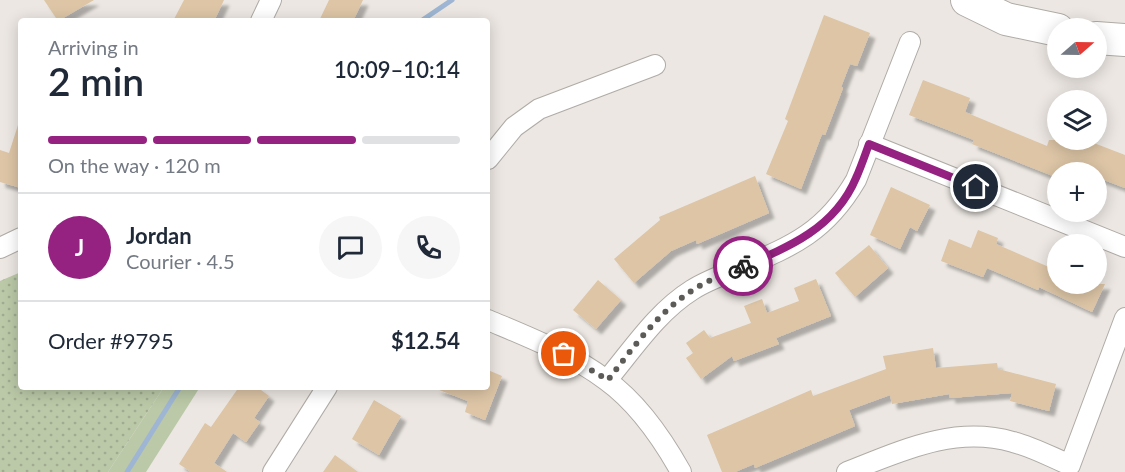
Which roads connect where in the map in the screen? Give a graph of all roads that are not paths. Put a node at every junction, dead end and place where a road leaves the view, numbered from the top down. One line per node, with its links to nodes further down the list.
1 (271, 0): 3 (street)
2 (967, 0): 4 (main road)
3 (262, 18)
4 (1047, 28)
5 (1107, 39): 6 (main road)
6 (1125, 40)
7 (910, 42): 9 (street)
8 (655, 65): 10 (street)
9 (869, 144): 12 (street); 16 (street)
10 (490, 157)
11 (18, 239): 13 (street)
12 (1125, 247)
13 (0, 248)
14 (1125, 318): 20 (street)
15 (490, 321): 16 (street)
16 (608, 380): 19 (street)
17 (325, 390): 18 (street)
18 (273, 472)
19 (681, 472)
20 (847, 472)

